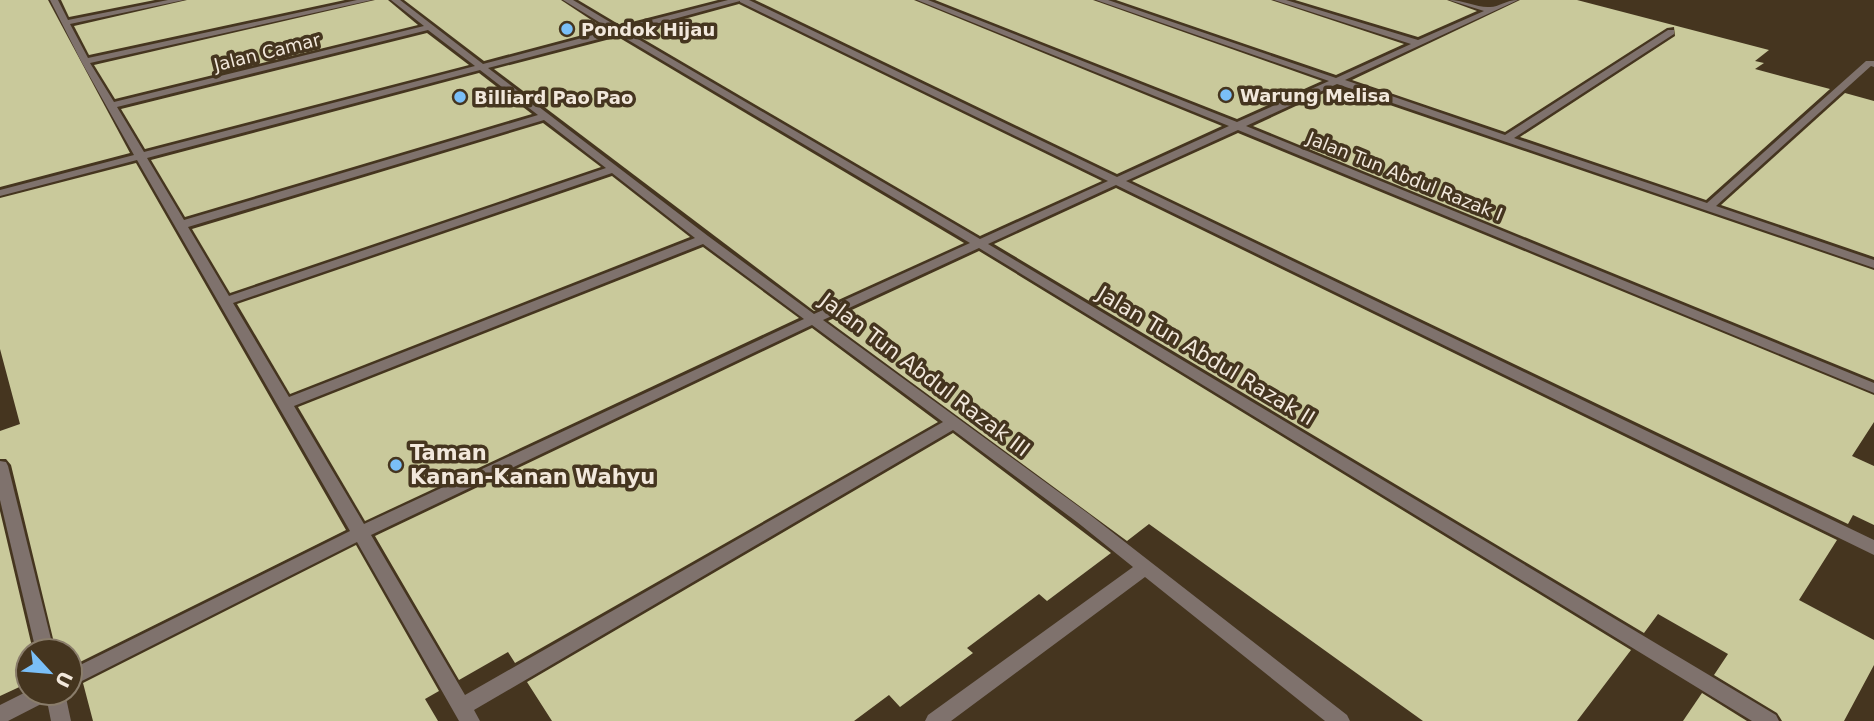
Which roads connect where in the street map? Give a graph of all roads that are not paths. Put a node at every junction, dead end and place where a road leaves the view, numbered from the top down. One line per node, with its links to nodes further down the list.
1 (54, 0): 14 (street)
2 (180, 0): 14 (street)
3 (368, 0): 19 (street)
4 (395, 0): 15 (street, Jalan Tun Abdul Razak III)
5 (566, 0): 16 (street, Jalan Tun Abdul Razak II)
6 (737, 0): 16 (street)
7 (743, 0): 29 (street)
8 (920, 0): 25 (street, Jalan Tun Abdul Razak I)
9 (1100, 0): 22 (street)
10 (1278, 0): 18 (street)
11 (1453, 0): 13 (street)
12 (1514, 0): 13 (street)
13 (1490, 10): 18 (street)
14 (64, 23): 19 (street)
15 (430, 27): 21 (street, Jalan Tun Abdul Razak III); 23 (street, Jalan Camar)
16 (619, 31): 21 (street); 34 (street, Jalan Tun Abdul Razak II)
17 (1671, 32): 26 (street)
18 (1418, 43): 22 (street)
19 (85, 61): 23 (street)
20 (1872, 61): 31 (street)
21 (483, 67): 24 (street, Jalan Tun Abdul Razak III); 27 (street)
22 (1336, 82): 25 (street); 26 (street)
23 (111, 106): 27 (street)
24 (547, 116): 28 (street, Jalan Tun Abdul Razak III); 32 (street)
25 (1238, 126): 29 (street); 38 (street, Jalan Tun Abdul Razak I)
26 (1507, 138): 31 (street)
27 (141, 156): 30 (street); 32 (street)
28 (615, 169): 33 (street, Jalan Tun Abdul Razak III); 36 (street)
29 (1115, 182): 34 (street); 43 (street)
30 (0, 193)
31 (1709, 207): 35 (street)
32 (181, 225): 36 (street)
33 (704, 239): 37 (street, Jalan Tun Abdul Razak III); 39 (street)
34 (980, 244): 37 (street); 52 (street, Jalan Tun Abdul Razak II)
35 (1874, 264)
36 (225, 302): 39 (street)
37 (814, 318): 40 (street, Jalan Tun Abdul Razak III); 42 (street)
38 (1874, 388)
39 (284, 404): 42 (street)
40 (953, 423): 44 (street, Jalan Tun Abdul Razak III); 48 (street)
41 (0, 466): 45 (street)
42 (362, 532): 46 (street); 48 (street)
43 (1874, 548)
44 (1146, 568): 50 (street); 51 (street, Jalan Tun Abdul Razak III)
45 (42, 637)
46 (84, 672)
47 (16, 707): 49 (street)
48 (466, 714)
49 (0, 715)
50 (934, 721)
51 (1340, 721)
52 (1769, 721)

